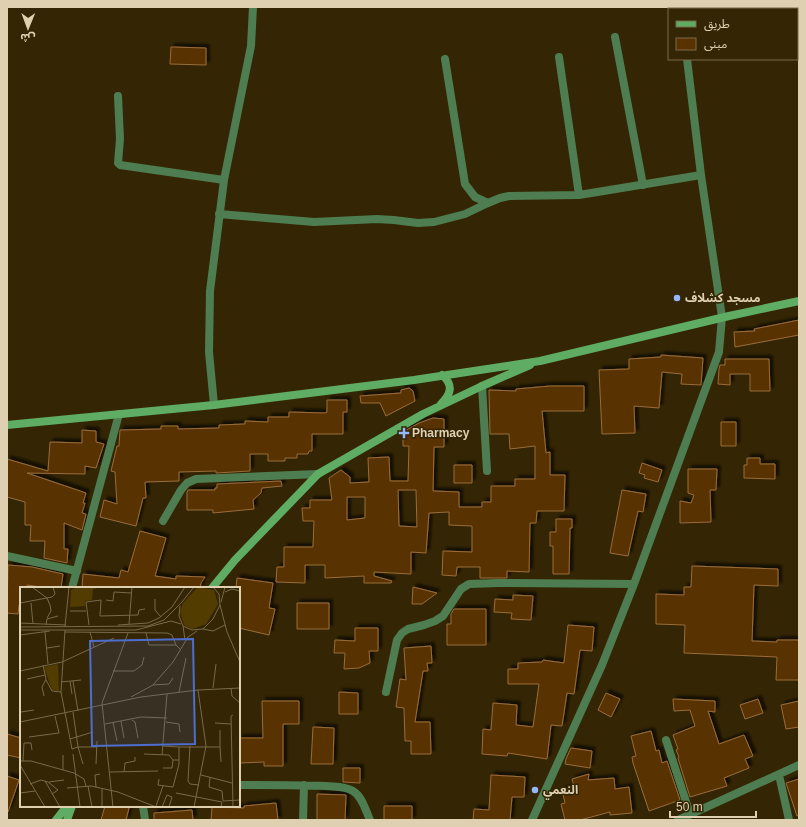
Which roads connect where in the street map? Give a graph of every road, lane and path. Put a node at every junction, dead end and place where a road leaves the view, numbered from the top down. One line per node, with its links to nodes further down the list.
1 (253, 7): 8 (street)
2 (615, 37): 9 (street)
3 (559, 57): 10 (street)
4 (445, 59): 11 (street)
5 (687, 60): 7 (street)
6 (118, 96): 8 (street)
7 (701, 175): 9 (street); 14 (street)
8 (224, 180): 12 (street)
9 (643, 185): 10 (street)
10 (579, 195): 11 (street)
11 (488, 203): 12 (street)
12 (219, 214): 18 (street)
13 (799, 301): 14 (main road)
14 (722, 318): 15 (main road); 27 (street)
15 (540, 361): 16 (main road); 17 (main road)
16 (442, 375): 18 (main road); 19 (main road)
17 (482, 386): 19 (main road); 22 (street)
18 (214, 405): 20 (main road)
19 (439, 406): 23 (main road)
20 (119, 414): 21 (main road); 26 (street)
21 (7, 425)
22 (487, 471)
23 (318, 474): 24 (street); 29 (main road)
24 (163, 521)
25 (7, 556): 26 (street)
26 (77, 571): 28 (street)
27 (634, 584): 30 (street); 45 (street)
28 (72, 587)
29 (213, 587)
30 (386, 692)
31 (666, 740): 39 (street)
32 (799, 765): 33 (street)
33 (779, 774): 39 (street); 47 (street)
34 (240, 785): 35 (street)
35 (304, 785): 43 (street); 44 (street)
36 (66, 807): 40 (main road)
37 (72, 807): 41 (main road)
38 (143, 807): 42 (street)
39 (690, 814): 46 (street)
40 (56, 820)
41 (67, 820)
42 (145, 820)
43 (303, 820)
44 (370, 820)
45 (532, 820)
46 (678, 820)
47 (789, 820)

